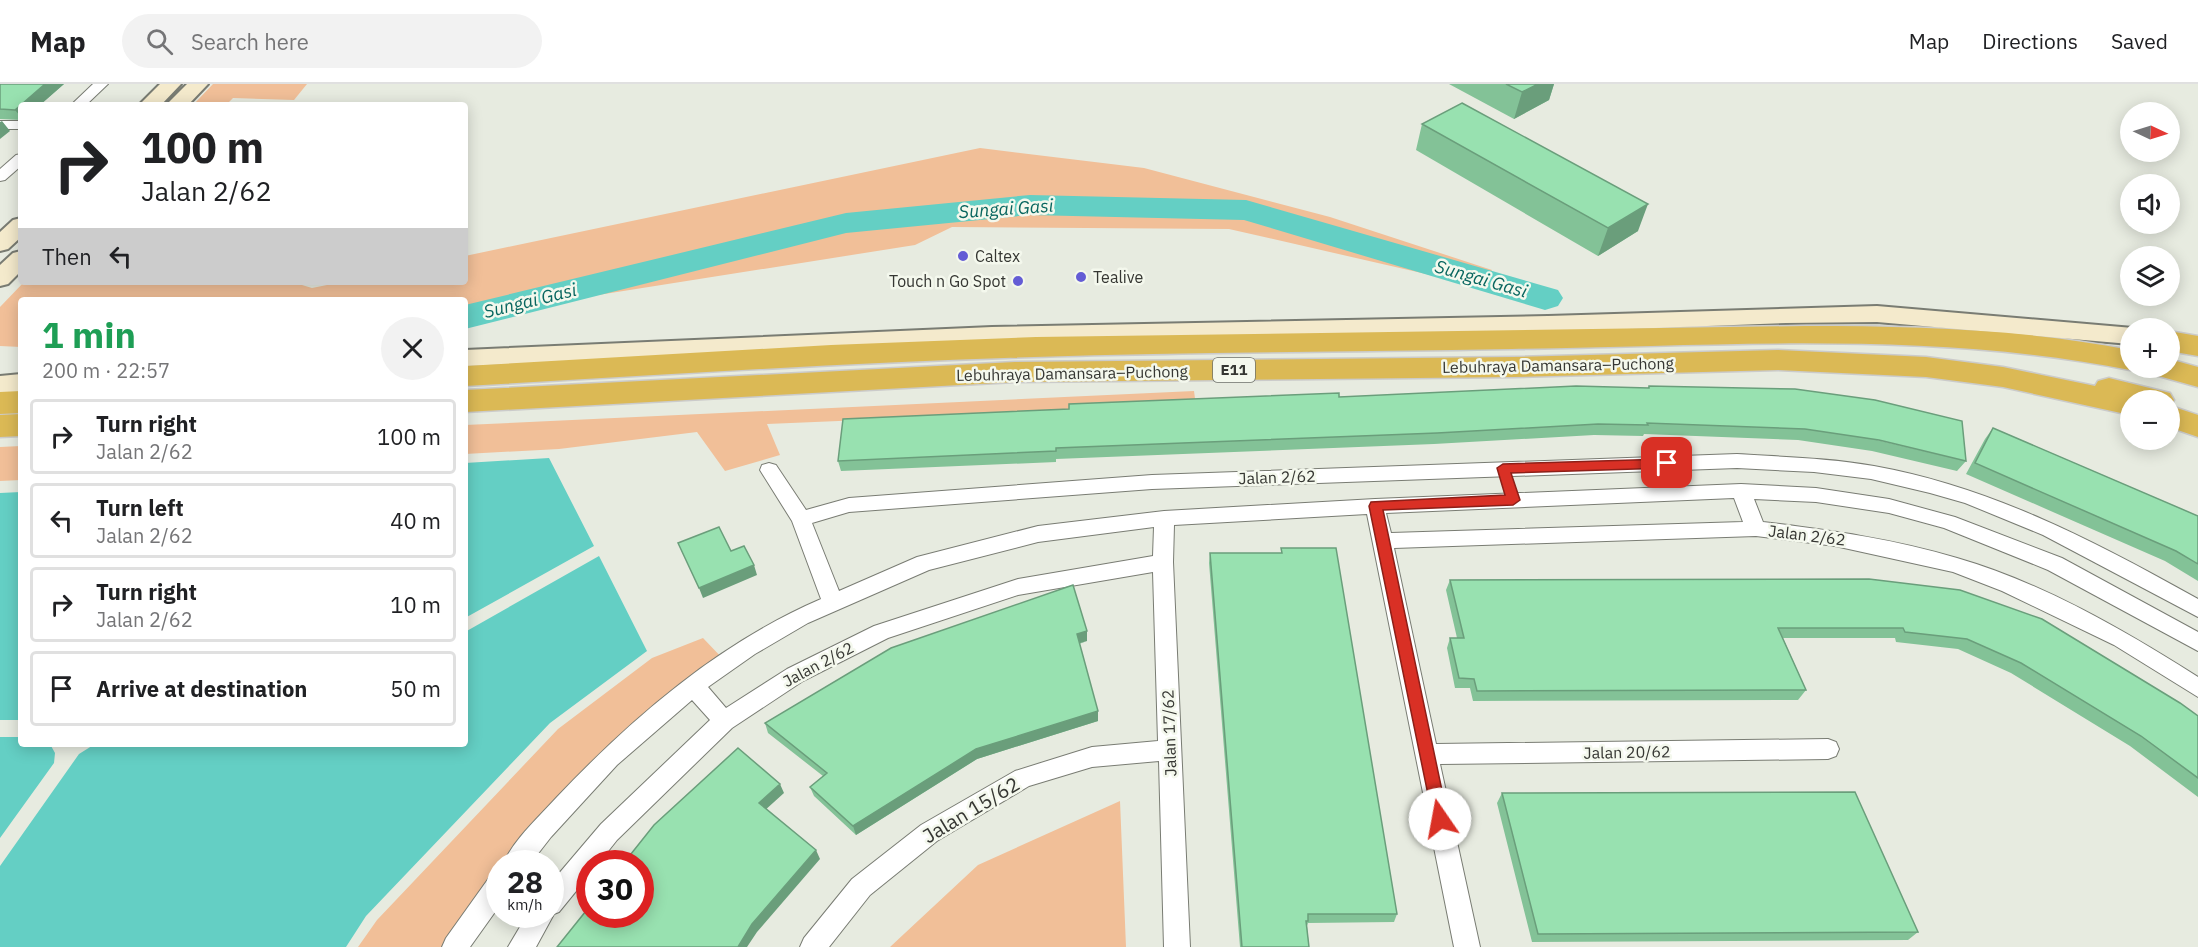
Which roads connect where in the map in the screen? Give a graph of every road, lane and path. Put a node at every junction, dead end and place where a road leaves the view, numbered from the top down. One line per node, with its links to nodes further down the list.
1 (101, 84): 4 (street)
2 (171, 84): 5 (main road)
3 (198, 84): 6 (main road)
4 (81, 102)
5 (152, 102)
6 (179, 102)
7 (0, 125): 8 (street)
8 (18, 125)
9 (18, 161): 10 (street)
10 (0, 177)
11 (18, 228): 12 (main road)
12 (0, 244)
13 (18, 261): 14 (main road)
14 (0, 279)
15 (2120, 335): 18 (main road)
16 (2180, 342): 17 (highway)
17 (2198, 344)
18 (468, 358)
19 (2120, 358): 21 (highway, E11)
20 (2180, 372): 22 (highway)
21 (468, 376)
22 (2198, 376)
23 (2003, 377): 26 (highway); 27 (highway, Lebuhraya Damansara–Puchong / E11); 29 (highway)
24 (18, 384): 25 (main road)
25 (0, 385)
26 (2120, 391)
27 (468, 401)
28 (18, 402): 30 (highway)
29 (2120, 402)
30 (0, 403)
31 (2180, 404): 32 (highway)
32 (2198, 405)
33 (2180, 406): 34 (highway)
34 (2198, 411)
35 (2180, 420): 38 (highway)
36 (18, 425): 37 (highway)
37 (0, 426)
38 (2198, 426)
39 (1503, 468): 42 (street); 45 (street, Jalan 2/62); 50 (street, Jalan 2/62)
40 (769, 470): 45 (street)
41 (1741, 490): 42 (street, Jalan 2/62); 46 (street); 51 (street, Jalan 2/62)
42 (1513, 500): 43 (street, Jalan 2/62)
43 (1376, 506): 44 (street, Jalan 2/62); 47 (street)
44 (1164, 518): 48 (street, Jalan 17/62); 49 (street, Jalan 2/62)
45 (801, 519): 49 (street)
46 (1756, 529): 47 (street, Jalan 2/62); 53 (street, Jalan 2/62)
47 (1383, 542): 57 (street)
48 (1163, 562): 54 (street, Jalan 2/62); 56 (street, Jalan 17/62)
49 (833, 602): 52 (street, Jalan 2/62)
50 (2198, 609)
51 (2198, 642)
52 (693, 686): 54 (street); 58 (street, Jalan 2/62)
53 (2198, 688)
54 (724, 721): 59 (street, Jalan 2/62)
55 (1828, 749): 57 (street, Jalan 20/62)
56 (1170, 750): 64 (street, Jalan 15/62); 65 (street, Jalan 17/62)
57 (1426, 754): 66 (street)
58 (526, 850)
59 (564, 886)
60 (486, 903): 62 (street)
61 (533, 928): 63 (street)
62 (455, 947)
63 (521, 947)
64 (813, 947)
65 (1177, 947)
66 (1467, 947)

